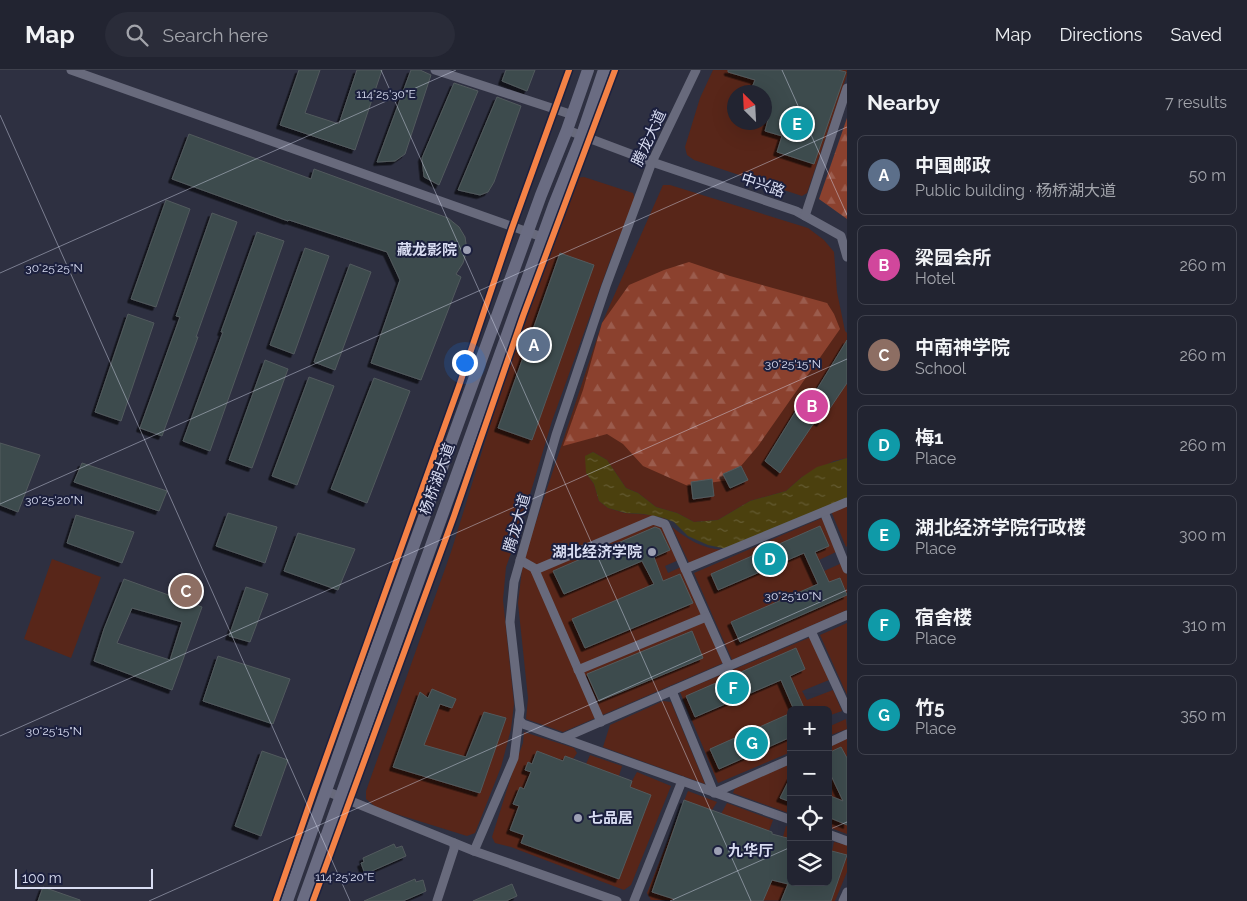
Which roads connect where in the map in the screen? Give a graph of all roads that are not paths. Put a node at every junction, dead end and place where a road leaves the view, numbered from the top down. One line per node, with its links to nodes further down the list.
1 (71, 70): 12 (street)
2 (435, 70): 7 (street)
3 (588, 70): 7 (main road, 杨桥湖大道)
4 (604, 70): 9 (main road, 杨桥湖大道)
5 (696, 70): 10 (street, 腾龙大道)
6 (847, 88): 11 (street)
7 (573, 115): 8 (main road, 杨桥湖大道)
8 (568, 130): 9 (street, 中兴路); 12 (main road, 杨桥湖大道)
9 (582, 136): 10 (street, 中兴路); 13 (main road, 杨桥湖大道)
10 (652, 162): 11 (street, 中兴路); 17 (street, 腾龙大道)
11 (805, 216): 14 (street, 中兴路)
12 (527, 233): 13 (street); 35 (main road, 杨桥湖大道)
13 (542, 237): 37 (main road, 杨桥湖大道)
14 (847, 257)
15 (847, 502): 16 (street)
16 (824, 512): 18 (street); 19 (street)
17 (520, 560): 20 (street); 28 (street, 腾龙大道)
18 (685, 568): 20 (street); 22 (street)
19 (847, 569)
20 (535, 570): 25 (street)
21 (847, 615): 23 (street)
22 (706, 616): 24 (street); 25 (street)
23 (811, 631): 24 (street); 27 (street)
24 (728, 667): 26 (street)
25 (578, 670): 29 (street)
26 (672, 691): 29 (street); 36 (street)
27 (847, 709)
28 (519, 720): 31 (street); 42 (street, 腾龙大道)
29 (600, 722): 31 (street)
30 (847, 734): 32 (street)
31 (563, 738): 34 (street)
32 (832, 741)
33 (787, 761): 36 (street)
34 (682, 781): 36 (street); 48 (street)
35 (326, 791): 37 (street); 44 (main road, 杨桥湖大道)
36 (714, 793): 38 (street)
37 (340, 797): 41 (street); 45 (main road, 杨桥湖大道)
38 (787, 819)
39 (832, 835): 40 (street)
40 (847, 841)
41 (454, 843): 42 (street); 46 (street)
42 (474, 851): 47 (street)
43 (847, 892): 49 (street)
44 (288, 901)
45 (303, 901)
46 (437, 901)
47 (617, 901)
48 (634, 901)
49 (844, 901)

